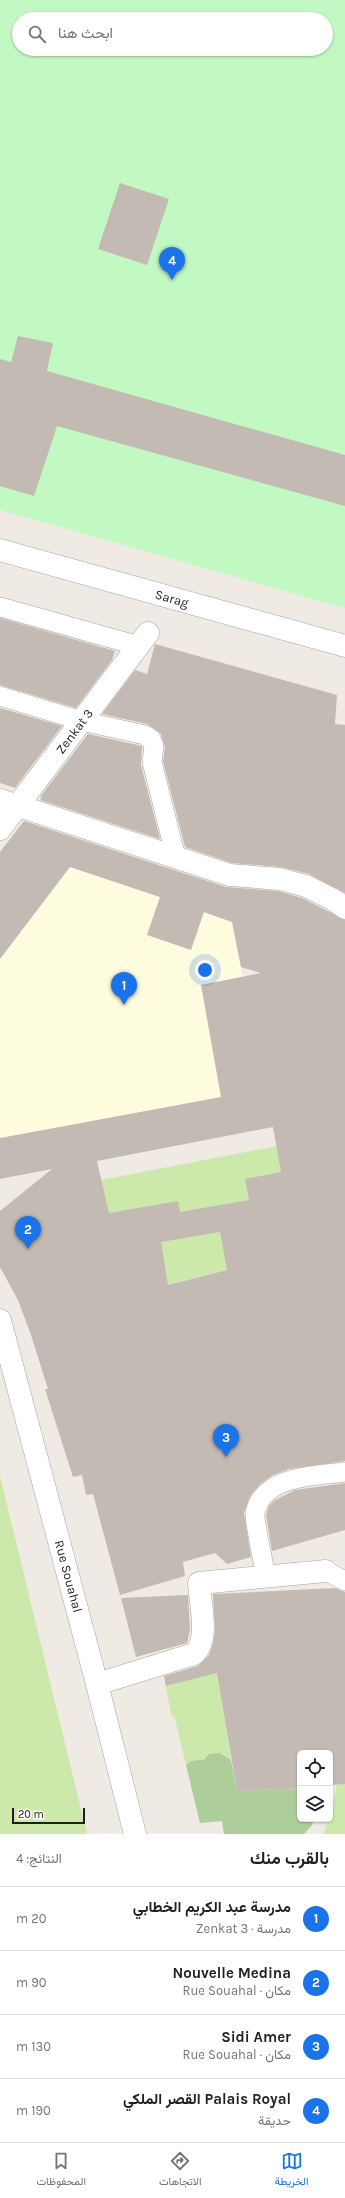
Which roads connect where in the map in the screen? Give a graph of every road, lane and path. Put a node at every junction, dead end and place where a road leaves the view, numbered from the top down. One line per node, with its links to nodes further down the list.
1 (0, 550): 4 (street, Sarag)
2 (0, 607): 3 (street)
3 (144, 640): 6 (street, Zenkat 3)
4 (345, 646)
5 (0, 696): 6 (street)
6 (82, 721): 7 (street, Zenkat 3); 9 (street)
7 (9, 803): 8 (street, Zenkat 3); 9 (street)
8 (0, 829)
9 (176, 858): 10 (street)
10 (345, 908)
11 (0, 1320): 15 (street, Rue Souahal)
12 (345, 1472): 14 (street)
13 (336, 1576): 14 (street)
14 (266, 1577): 15 (street)
15 (97, 1684): 16 (street, Rue Souahal)
16 (135, 1834)

